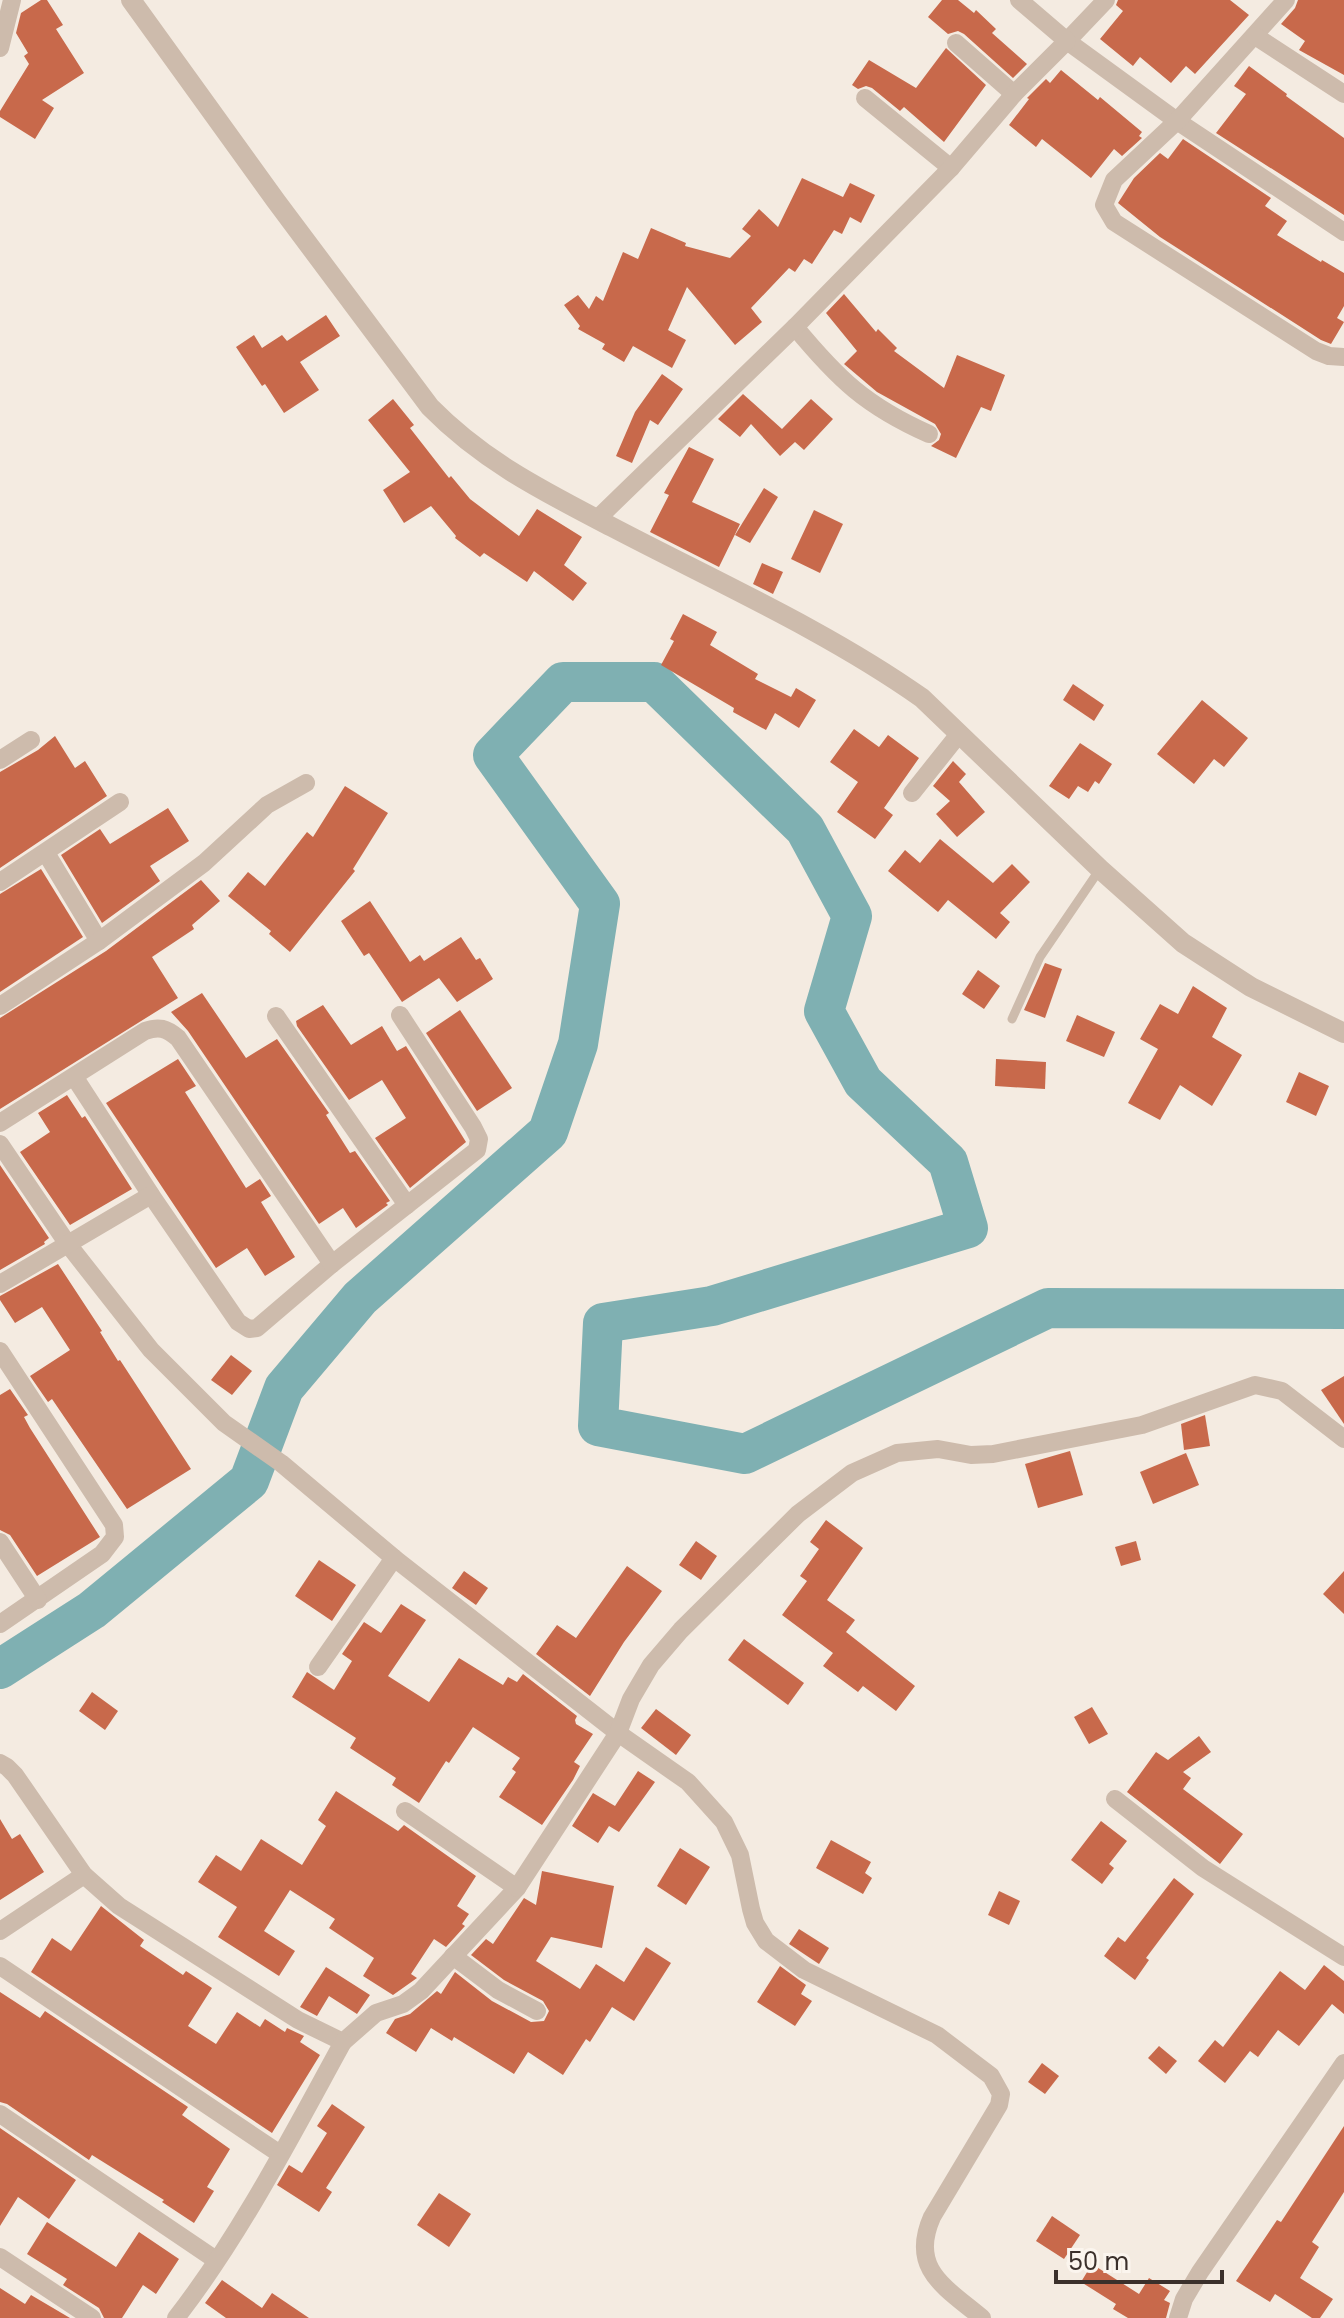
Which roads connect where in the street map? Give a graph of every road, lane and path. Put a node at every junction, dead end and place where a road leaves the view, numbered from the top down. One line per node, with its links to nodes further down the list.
1 (12, 0): 7 (street)
2 (131, 0): 19 (street)
3 (1019, 0): 8 (street)
4 (1106, 0): 8 (street)
5 (1286, 0): 6 (street)
6 (1255, 36): 11 (street); 13 (street)
7 (1, 40)
8 (1067, 41): 10 (street); 13 (street)
9 (956, 43): 10 (street)
10 (1014, 94): 14 (street)
11 (1344, 94)
12 (865, 98): 14 (street)
13 (1177, 121): 15 (street); 17 (street)
14 (951, 168): 16 (street)
15 (1344, 232)
16 (795, 327): 18 (street); 19 (street)
17 (1344, 357)
18 (929, 434)
19 (597, 519): 20 (street)
20 (959, 734): 24 (street); 27 (street)
21 (31, 740): 22 (street)
22 (0, 760)
23 (306, 783): 29 (street)
24 (912, 793)
25 (120, 802): 26 (street)
26 (46, 853): 28 (street); 29 (street)
27 (1100, 869): 33 (lane); 34 (street)
28 (0, 882)
29 (99, 941): 30 (street)
30 (0, 1006)
31 (400, 1015): 39 (street)
32 (276, 1016): 39 (street)
33 (1012, 1019)
34 (1344, 1033)
35 (75, 1078): 36 (street); 38 (street); 41 (street)
36 (0, 1123)
37 (0, 1144): 40 (street)
38 (151, 1195): 40 (street); 41 (street)
39 (407, 1205): 41 (street)
40 (67, 1243): 42 (street); 46 (street)
41 (332, 1264)
42 (0, 1284)
43 (0, 1351): 47 (street)
44 (1344, 1439): 50 (street)
45 (0, 1542): 47 (street)
46 (394, 1558): 49 (street); 50 (street)
47 (38, 1600): 48 (street)
48 (0, 1624)
49 (318, 1667)
50 (618, 1733): 55 (street); 69 (street)
51 (0, 1763): 54 (street)
52 (1115, 1799): 58 (street)
53 (405, 1811): 55 (street)
54 (84, 1875): 56 (street); 61 (street)
55 (517, 1888): 57 (street)
56 (0, 1931)
57 (453, 1956): 60 (street); 61 (street)
58 (1344, 1957)
59 (0, 1966): 64 (street)
60 (537, 2011)
61 (343, 2042): 64 (street)
62 (1344, 2063): 70 (street)
63 (0, 2114): 66 (street)
64 (280, 2154): 66 (street)
65 (0, 2257): 67 (street)
66 (216, 2260): 68 (street)
67 (92, 2318)
68 (176, 2318)
69 (982, 2318)
70 (1178, 2318)

